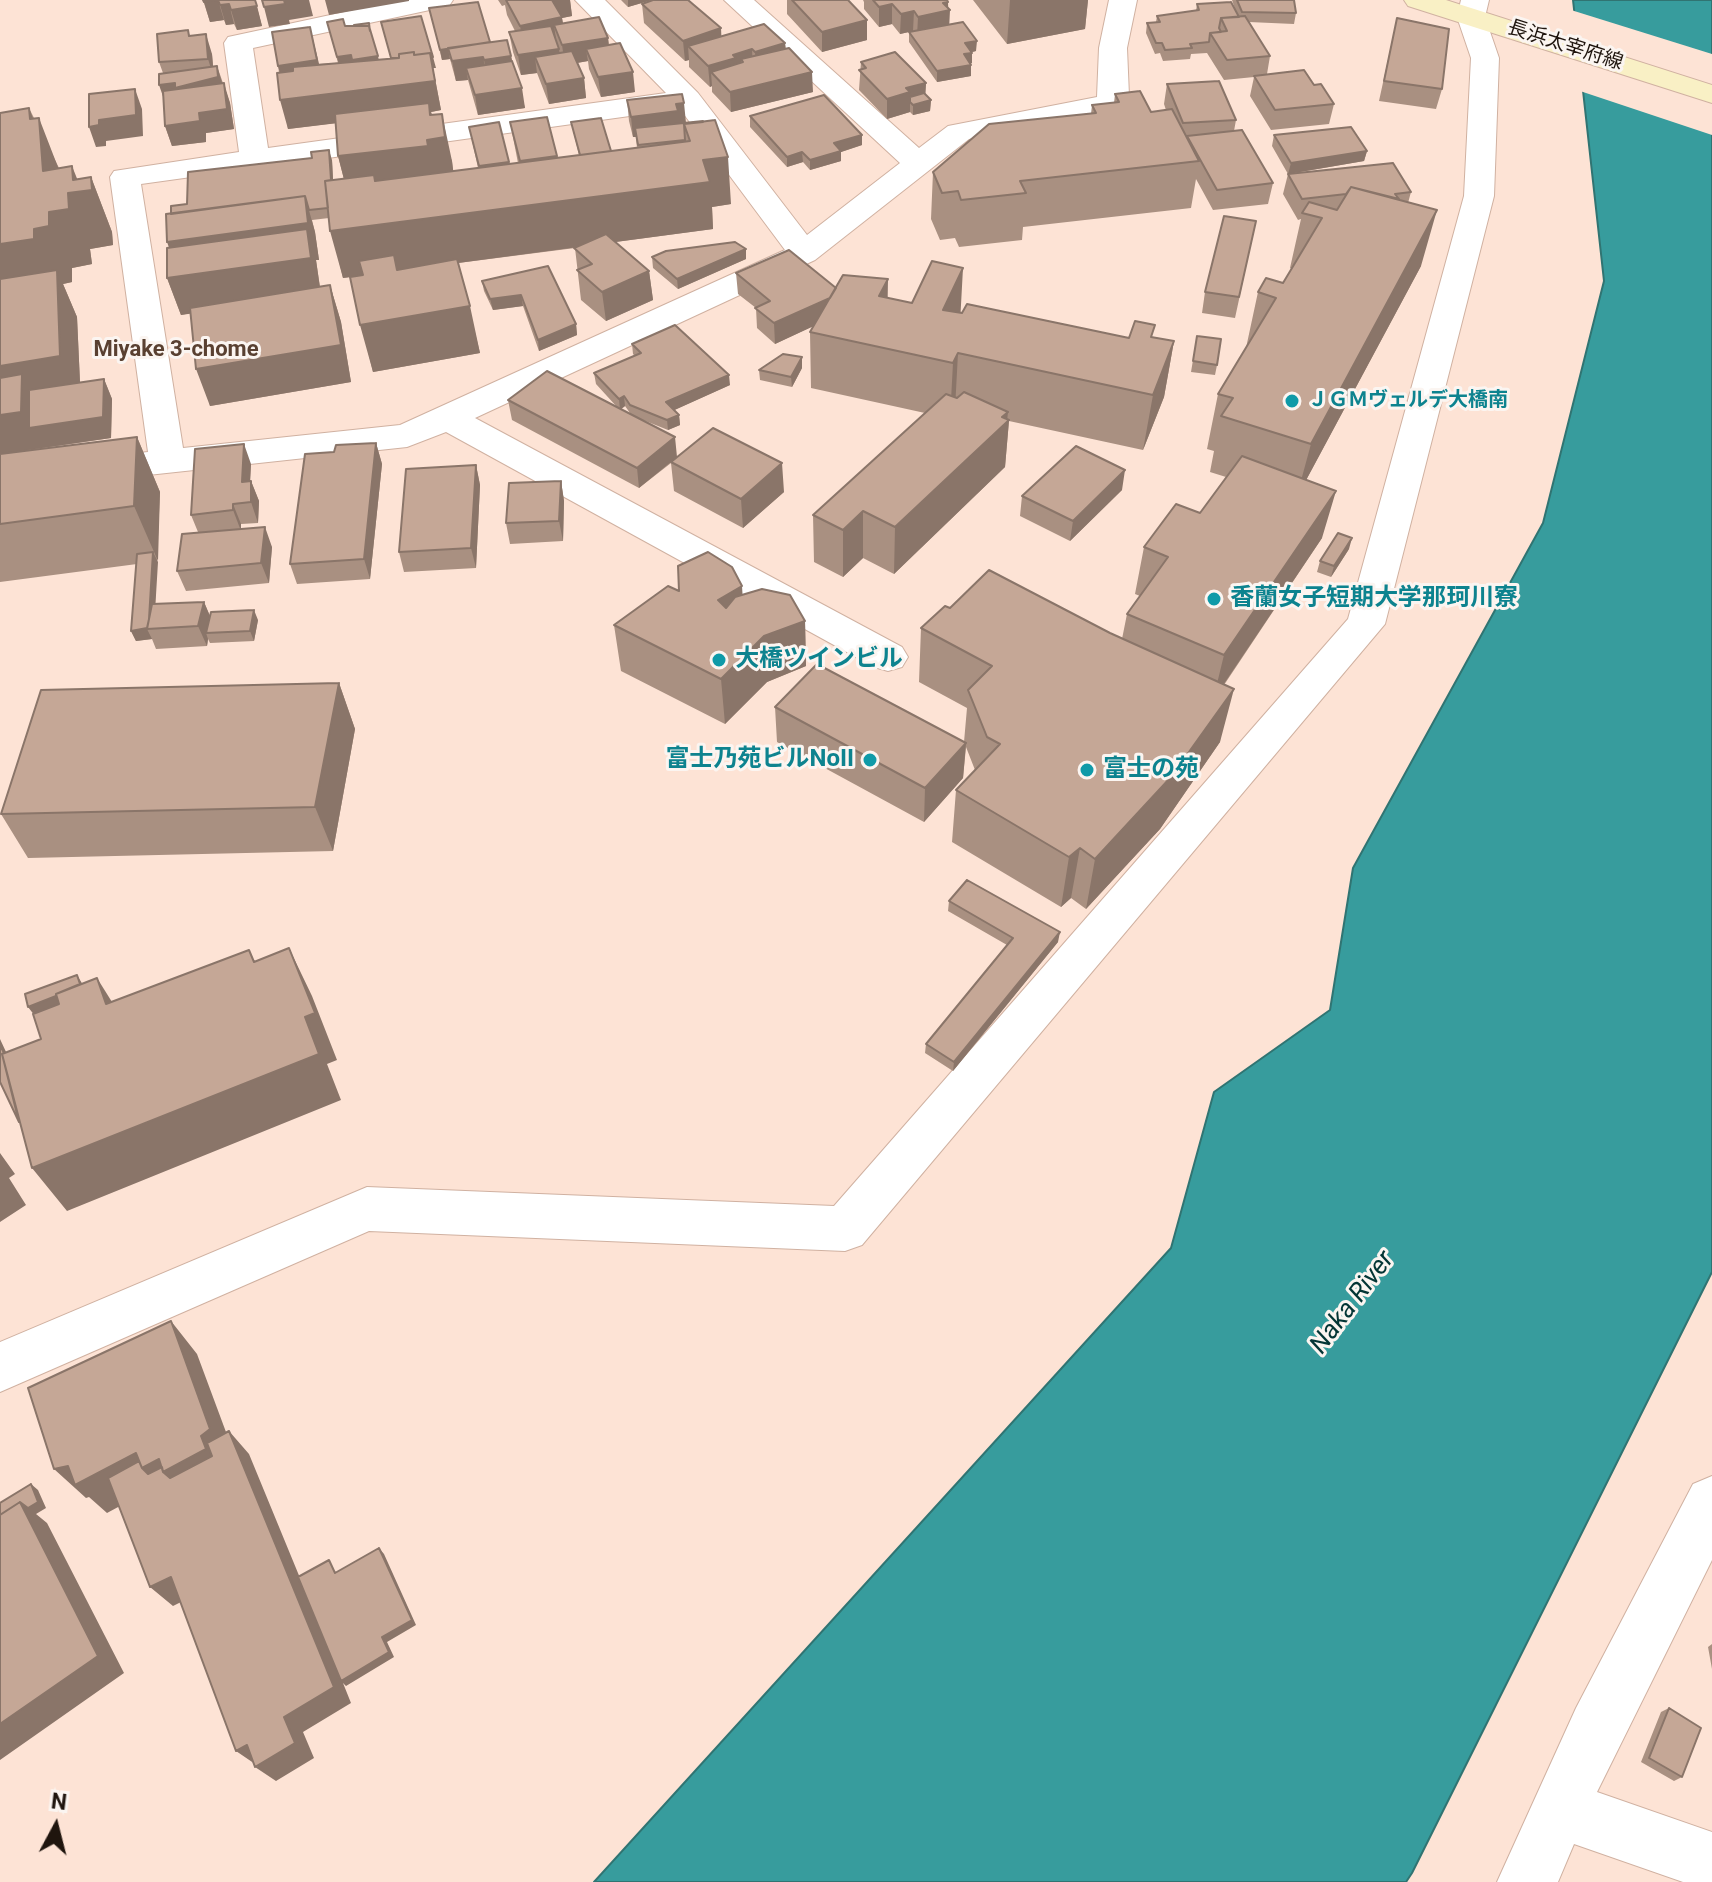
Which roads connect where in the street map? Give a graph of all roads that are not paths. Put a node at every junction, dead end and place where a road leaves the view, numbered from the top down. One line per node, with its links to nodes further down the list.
1 (439, 0): 9 (street)
2 (589, 0): 8 (street)
3 (738, 0): 10 (street)
4 (1123, 0): 10 (street)
5 (1418, 0): 6 (street, 長浜太宰府線)
6 (1483, 14): 7 (street, 長浜太宰府線); 16 (street)
7 (1712, 94)
8 (688, 99): 9 (street); 11 (street)
9 (255, 159): 13 (street)
10 (919, 164): 11 (street)
11 (804, 253): 12 (street)
12 (447, 418): 13 (street); 15 (street)
13 (167, 461): 14 (street)
14 (0, 479)
15 (888, 657)
16 (0, 1367)
17 (1712, 1503): 18 (street)
18 (1562, 1810): 19 (street); 20 (street)
19 (1712, 1862)
20 (1527, 1882)

